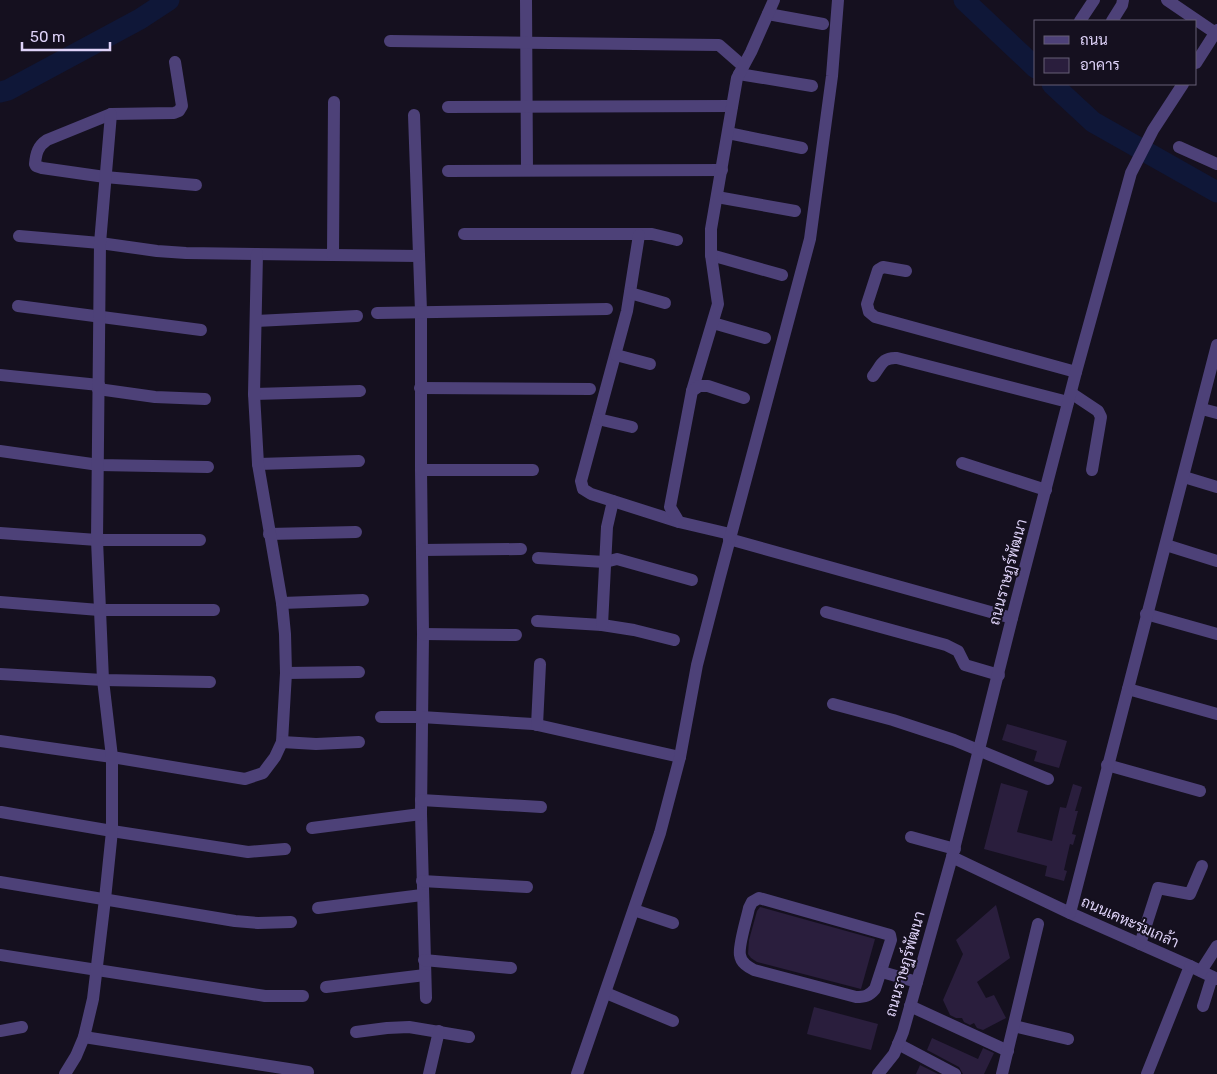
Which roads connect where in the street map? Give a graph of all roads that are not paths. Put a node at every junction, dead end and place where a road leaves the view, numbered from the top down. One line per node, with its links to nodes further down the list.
1 (526, 0): 15 (street)
2 (774, 0): 7 (street)
3 (838, 0): 97 (street)
4 (1094, 0): 8 (street)
5 (1123, 0): 9 (street)
6 (1167, 0): 10 (street)
7 (768, 14): 12 (street); 18 (street)
8 (1081, 20)
9 (1113, 20)
10 (1193, 20)
11 (1197, 23): 13 (street)
12 (823, 24)
13 (1216, 37): 17 (street)
14 (390, 41): 15 (street)
15 (527, 42): 18 (street); 24 (street)
16 (175, 62): 25 (street)
17 (1197, 62)
18 (741, 70): 20 (street); 22 (street)
19 (1182, 85): 64 (street, ถนนราษฏร์พัฒนา)
20 (812, 86)
21 (334, 102): 44 (street)
22 (732, 106): 24 (street); 27 (street)
23 (448, 107): 24 (street)
24 (528, 107): 31 (street)
25 (111, 114): 34 (street); 34 (street)
26 (414, 115): 46 (street)
27 (728, 134): 29 (street); 32 (street)
28 (1179, 147): 30 (street)
29 (802, 148)
30 (1217, 164)
31 (528, 170): 32 (street); 33 (street)
32 (722, 170): 36 (street)
33 (448, 171)
34 (105, 177): 35 (street); 42 (street)
35 (196, 185)
36 (717, 198): 37 (street); 45 (street)
37 (795, 212)
38 (464, 234): 39 (street)
39 (639, 235): 41 (street); 49 (street)
40 (19, 236): 42 (street)
41 (677, 240)
42 (100, 243): 43 (street); 56 (street)
43 (257, 254): 44 (street); 57 (street)
44 (333, 255): 46 (street)
45 (711, 255): 48 (street); 58 (street)
46 (419, 256): 53 (street)
47 (906, 271): 64 (street)
48 (782, 275)
49 (630, 294): 50 (street); 62 (street)
50 (665, 302)
51 (18, 306): 56 (street)
52 (607, 309): 53 (street)
53 (421, 311): 54 (street); 68 (street)
54 (377, 313)
55 (357, 316): 57 (street)
56 (100, 317): 59 (street); 67 (street)
57 (256, 321): 72 (street)
58 (713, 323): 60 (street); 71 (street)
59 (200, 330)
60 (765, 338)
61 (1217, 345): 76 (street)
62 (616, 355): 63 (street); 78 (street)
63 (650, 364)
64 (1076, 372): 73 (street, ถนนราษฏร์พัฒนา)
65 (0, 376): 67 (street)
66 (873, 376): 73 (street)
67 (98, 387): 75 (street); 84 (street)
68 (420, 388): 69 (street); 86 (street)
69 (590, 389)
70 (360, 391): 72 (street)
71 (692, 391): 74 (street); 93 (street)
72 (254, 394): 83 (street)
73 (1069, 397): 88 (street); 91 (street, ถนนราษฏร์พัฒนา)
74 (744, 398)
75 (205, 399)
76 (1202, 409): 77 (street); 89 (street)
77 (1217, 413)
78 (598, 418): 79 (street); 92 (street)
79 (632, 427)
80 (0, 451): 84 (street)
81 (359, 461): 83 (street)
82 (962, 463): 91 (street)
83 (258, 464): 96 (street)
84 (99, 465): 85 (street); 98 (street)
85 (208, 467)
86 (420, 470): 87 (street); 102 (street)
87 (533, 470)
88 (1092, 470)
89 (1184, 478): 90 (street); 100 (street)
90 (1217, 487)
91 (1046, 490): 114 (street, ถนนราษฏร์พัฒนา)
92 (613, 501): 93 (street); 105 (street)
93 (679, 522): 97 (street)
94 (356, 532): 96 (street)
95 (0, 533): 98 (street)
96 (269, 534): 109 (street)
97 (730, 536): 114 (street); 139 (street)
98 (97, 540): 99 (street); 110 (street)
99 (200, 540)
100 (1166, 545): 104 (street); 113 (street)
101 (521, 549): 102 (street)
102 (422, 550): 117 (street)
103 (538, 558): 105 (street)
104 (1217, 561)
105 (605, 562): 106 (street); 116 (street)
106 (692, 580)
107 (362, 600): 109 (street)
108 (0, 602): 110 (street)
109 (282, 603): 123 (street)
110 (100, 610): 111 (street); 126 (street)
111 (214, 610)
112 (826, 612): 125 (street)
113 (1146, 614): 118 (street); 128 (street)
114 (1012, 618): 125 (street, ถนนราษฏร์พัฒนา)
115 (538, 621): 116 (street)
116 (602, 625): 120 (street)
117 (423, 634): 119 (street); 132 (street)
118 (1217, 634)
119 (516, 635)
120 (674, 640)
121 (540, 664): 133 (street)
122 (359, 672): 123 (street)
123 (286, 673): 135 (street)
124 (0, 674): 126 (street)
125 (999, 675): 137 (street, ถนนราษฏร์พัฒนา)
126 (104, 680): 127 (street); 138 (street)
127 (210, 682)
128 (1128, 689): 130 (street); 140 (street)
129 (833, 704): 137 (street)
130 (1217, 714)
131 (381, 717): 132 (street)
132 (421, 717): 133 (street); 143 (street)
133 (537, 725): 139 (street)
134 (0, 741): 138 (street)
135 (282, 742): 136 (street); 138 (street)
136 (359, 742)
137 (980, 750): 141 (street); 151 (street, ถนนราษฏร์พัฒนา)
138 (112, 756): 148 (street)
139 (680, 757): 159 (street)
140 (1108, 765): 142 (street); 160 (street)
141 (1048, 779)
142 (1200, 791)
143 (421, 800): 144 (street); 146 (street)
144 (541, 807)
145 (1, 812): 148 (street)
146 (421, 814): 147 (street); 153 (street)
147 (312, 828)
148 (112, 831): 150 (street); 157 (street)
149 (911, 837): 151 (street, ถนนเคหะร่มเกล้า)
150 (285, 848)
151 (954, 853): 160 (street, ถนนเคหะร่มเกล้า); 173 (street, ถนนราษฏร์พัฒนา)
152 (1202, 866): 164 (street)
153 (422, 881): 155 (street); 156 (street)
154 (0, 882): 157 (street)
155 (527, 887)
156 (422, 895): 158 (street); 167 (street)
157 (105, 899): 161 (street); 169 (street)
158 (318, 908)
159 (634, 910): 162 (street); 175 (street)
160 (1070, 913): 164 (street, ถนนเคหะร่มเกล้า)
161 (291, 922)
162 (673, 923)
163 (1038, 924): 181 (street)
164 (1140, 944): 171 (street, ถนนเคหะร่มเกล้า)
165 (1217, 946): 171 (street)
166 (0, 956): 169 (street)
167 (424, 960): 168 (street); 172 (street)
168 (511, 968)
169 (97, 970): 176 (street); 186 (street)
170 (882, 972): 170 (street); 173 (street)
171 (1205, 973): 179 (street); 198 (street, ถนนเคหะร่มเกล้า)
172 (425, 975): 174 (street); 177 (street)
173 (917, 982): 178 (street, ถนนราษฏร์พัฒนา)
174 (326, 986)
175 (606, 993): 180 (street); 194 (street)
176 (303, 996)
177 (426, 998)
178 (910, 1006): 189 (street, ถนนราษฏร์พัฒนา); 190 (street)
179 (1202, 1006)
180 (673, 1021)
181 (1014, 1026): 188 (street); 190 (street)
182 (22, 1027): 183 (street)
183 (0, 1031)
184 (439, 1031): 185 (street); 187 (street); 193 (street)
185 (356, 1032)
186 (84, 1037): 191 (street); 192 (street)
187 (469, 1037)
188 (1068, 1039)
189 (898, 1044): 195 (street, ถนนราษฏร์พัฒนา); 196 (street)
190 (1008, 1051): 197 (street)
191 (308, 1072)
192 (65, 1074)
193 (429, 1074)
194 (577, 1074)
195 (878, 1074)
196 (955, 1074)
197 (1002, 1074)
198 (1147, 1074)

